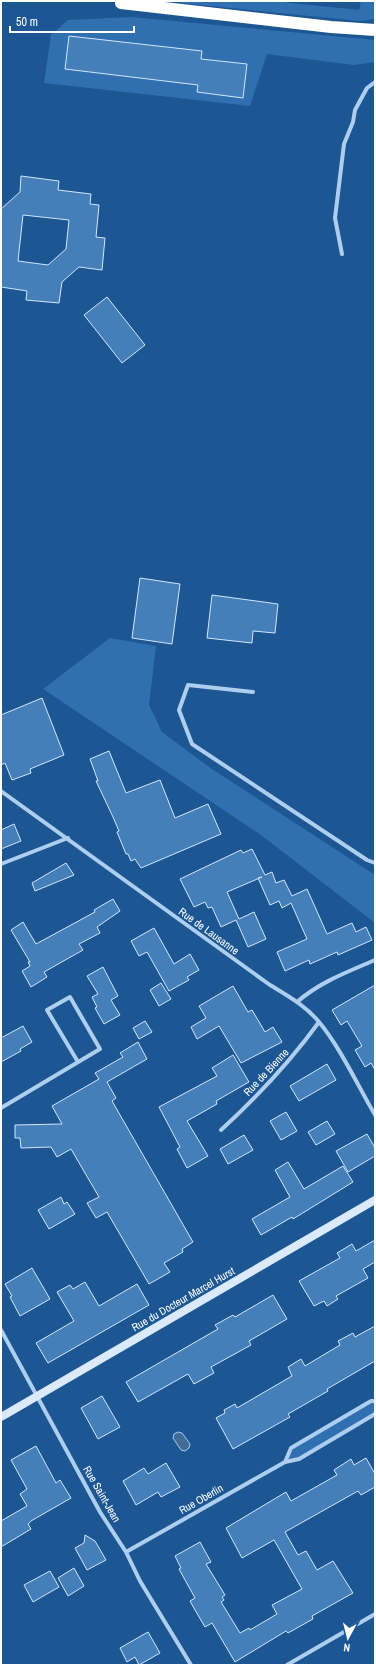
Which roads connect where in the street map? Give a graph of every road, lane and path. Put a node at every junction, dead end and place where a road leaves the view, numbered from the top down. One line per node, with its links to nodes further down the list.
1 (121, 3): 2 (highway)
2 (375, 30)
3 (375, 82): 4 (street)
4 (342, 254)
5 (253, 692): 9 (street)
6 (1, 791): 7 (street, Rue de Lausanne)
7 (68, 838): 8 (street); 11 (street, Rue de Lausanne)
8 (1, 864)
9 (375, 864)
10 (375, 960): 11 (street)
11 (297, 1002): 12 (street, Rue de Lausanne)
12 (319, 1022): 15 (street, Rue de Lausanne); 16 (street, Rue de Bienne)
13 (78, 1062): 13 (street); 14 (street)
14 (1, 1108)
15 (375, 1115)
16 (221, 1130)
17 (375, 1200): 19 (street, Rue du Docteur Marcel Hurst)
18 (1, 1330): 19 (street, Rue Saint-Jean)
19 (37, 1396): 22 (street, Rue du Docteur Marcel Hurst); 24 (street, Rue Saint-Jean)
20 (375, 1400): 23 (street, Rue Oberlin)
21 (375, 1414): 23 (street, Rue Oberlin)
22 (1, 1417)
23 (285, 1462): 24 (street, Rue Oberlin)
24 (126, 1552): 26 (street, Rue Saint-Jean)
25 (375, 1614): 27 (street)
26 (190, 1665)
27 (287, 1665)

